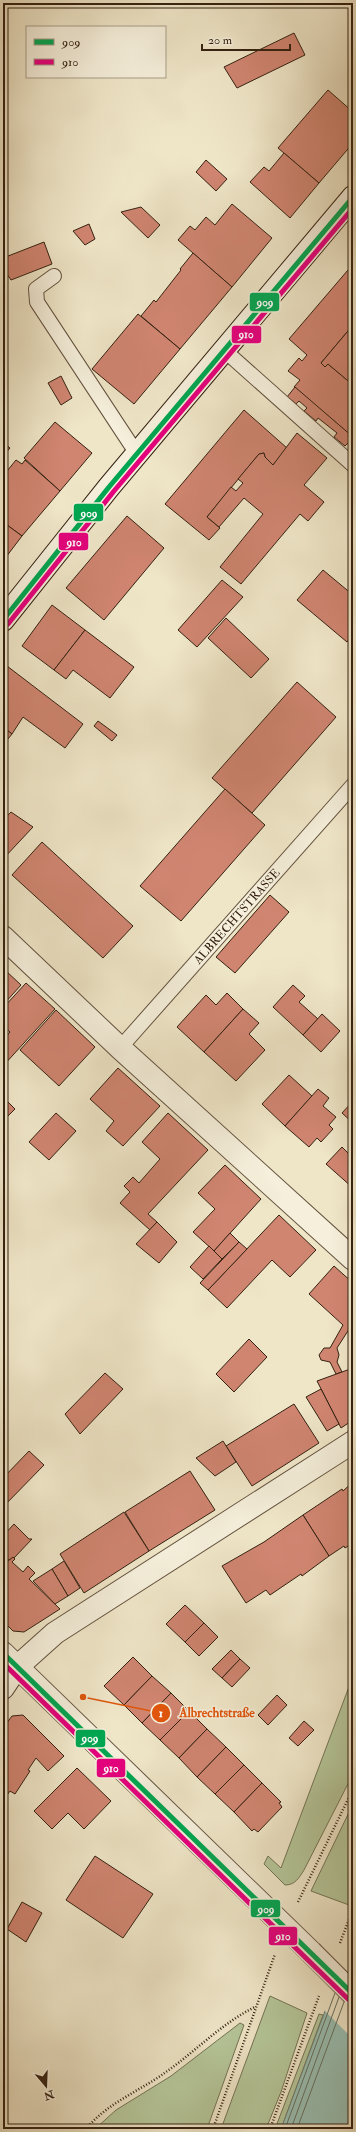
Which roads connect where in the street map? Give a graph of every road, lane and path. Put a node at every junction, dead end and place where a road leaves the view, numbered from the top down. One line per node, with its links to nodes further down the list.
1 (353, 197): 3 (street)
2 (54, 276): 4 (lane)
3 (224, 350): 4 (street); 5 (lane)
4 (137, 454): 6 (street)
5 (353, 465)
6 (3, 620)
7 (353, 785): 9 (lane, ALBRECHTSTRASSE)
8 (3, 937): 9 (street)
9 (120, 1048): 10 (street)
10 (353, 1259)
11 (353, 1442): 12 (street)
12 (10, 1660): 13 (street); 16 (street)
13 (3, 1688)
14 (353, 1789): 16 (path)
15 (353, 1909): 17 (path)
16 (286, 1927): 19 (street, bridge); 20 (path)
17 (338, 1947)
18 (321, 1991): 23 (path)
19 (353, 1994)
20 (256, 2006): 21 (path); 22 (path)
21 (86, 2129)
22 (213, 2129)
23 (270, 2129)

